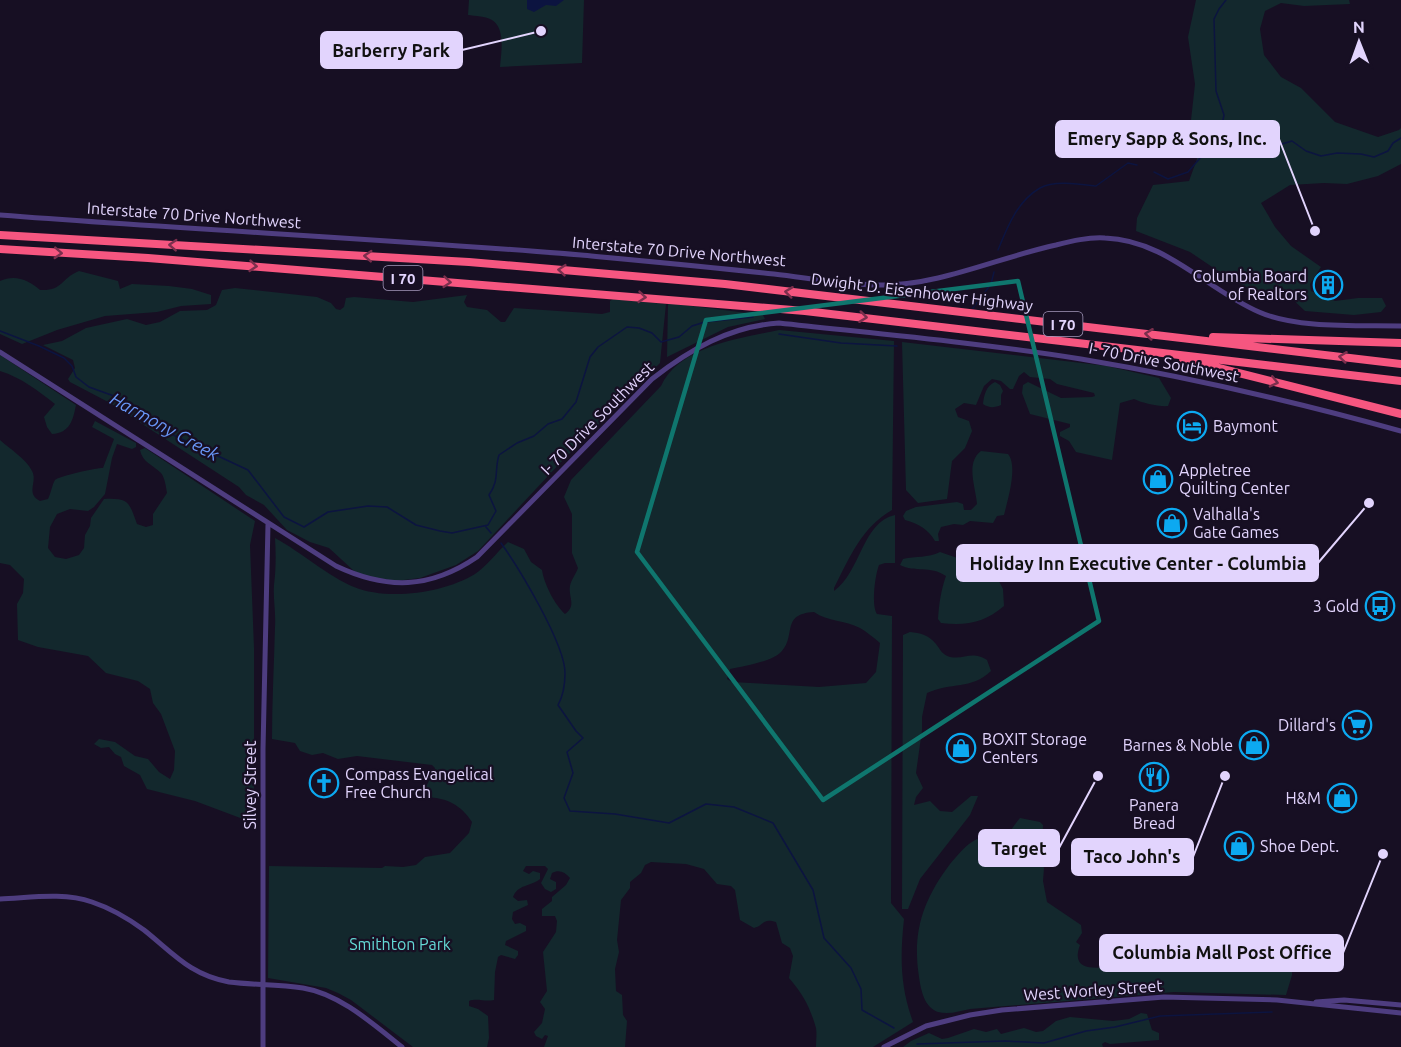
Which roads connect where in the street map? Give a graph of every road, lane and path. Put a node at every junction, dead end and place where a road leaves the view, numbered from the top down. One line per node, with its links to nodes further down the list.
1 (0, 215): 4 (street, Interstate 70 Drive Northwest)
2 (0, 235): 5 (highway, Dwight D. Eisenhower Highway / I 70, one-way to 2)
3 (0, 249): 8 (highway, Dwight D. Eisenhower Highway / I 70, one-way to 8)
4 (1401, 326)
5 (1182, 338): 6 (highway); 9 (highway, Dwight D. Eisenhower Highway / I 70, one-way to 5)
6 (1401, 343)
7 (0, 352): 13 (street, I- 70 Drive Southwest)
8 (1157, 352): 10 (highway, Dwight D. Eisenhower Highway / I 70); 11 (highway, one-way to 11)
9 (1401, 364)
10 (1401, 381)
11 (1401, 414)
12 (1401, 431): 13 (street, I- 70 Drive Southwest)
13 (268, 524): 15 (street, Silvey Street)
14 (0, 900): 15 (street)
15 (263, 985): 19 (street, Silvey Street); 20 (street)
16 (1312, 1002): 17 (street, West Worley Street); 18 (street, West Worley Street); 21 (street, West Worley Street)
17 (1401, 1005)
18 (1401, 1013)
19 (263, 1047)
20 (402, 1047)
21 (884, 1047)

